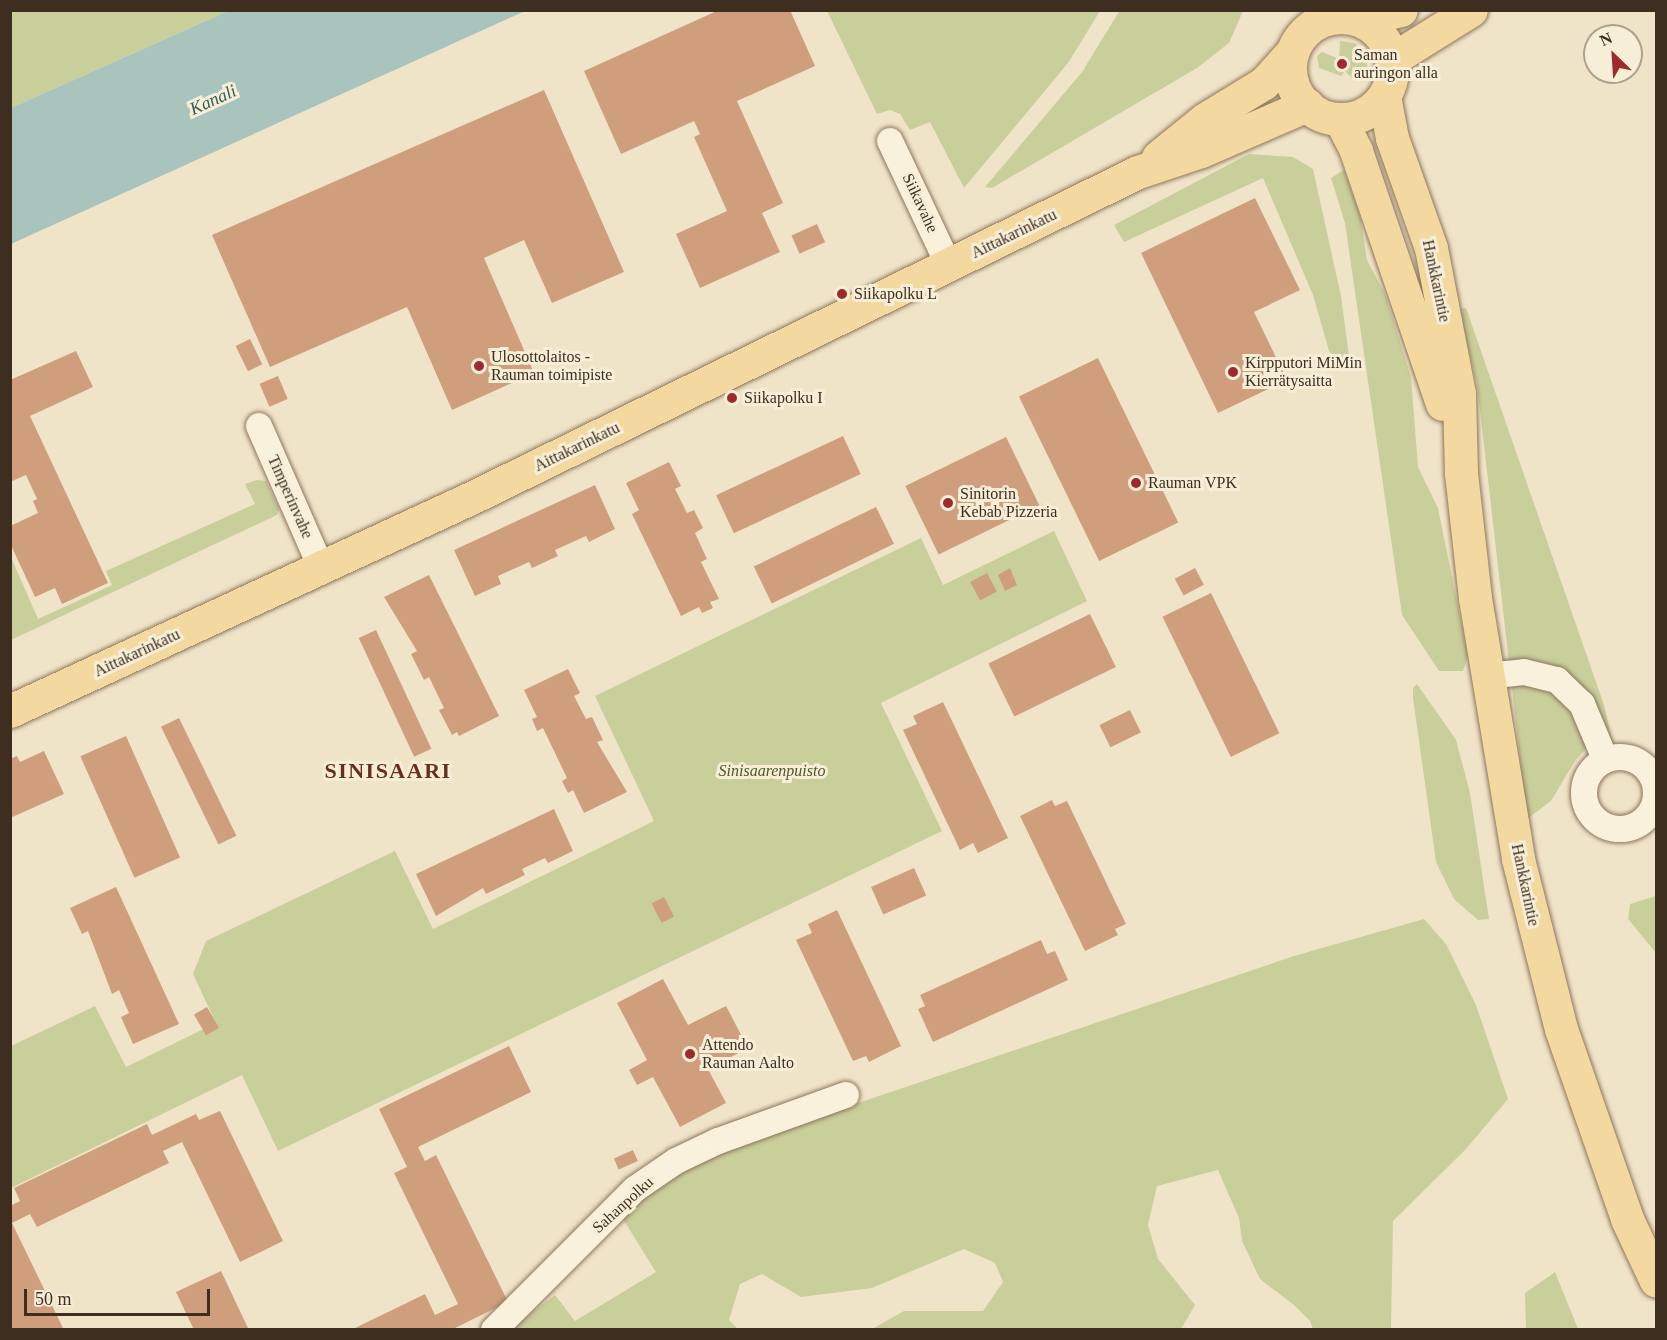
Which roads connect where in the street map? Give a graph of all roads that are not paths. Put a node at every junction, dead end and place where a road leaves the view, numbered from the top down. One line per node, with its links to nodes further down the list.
1 (1401, 10): 3 (main road)
2 (1472, 10): 6 (main road)
3 (1352, 16): 4 (main road); 6 (main road)
4 (1311, 18): 5 (main road)
5 (1293, 51): 8 (main road); 11 (main road, Aittakarinkatu)
6 (1391, 60): 7 (main road)
7 (1384, 96): 9 (main road); 14 (main road, Hankkarintie)
8 (1306, 105): 9 (main road); 11 (main road, Aittakarinkatu)
9 (1340, 119): 14 (main road, Hankkarintie)
10 (890, 141): 12 (street, Siikavahe)
11 (1138, 172): 12 (main road, Aittakarinkatu)
12 (949, 266): 15 (main road, Aittakarinkatu)
13 (259, 426): 15 (street, Timperinvahe)
14 (1461, 472): 16 (main road, Hankkarintie)
15 (321, 567): 17 (main road, Aittakarinkatu)
16 (1487, 676): 18 (street); 21 (main road, Hankkarintie)
17 (10, 711)
18 (1605, 759): 19 (street); 19 (street)
19 (1656, 800)
20 (846, 1095): 22 (street, Sahanpolku)
21 (1656, 1281)
22 (494, 1329)

